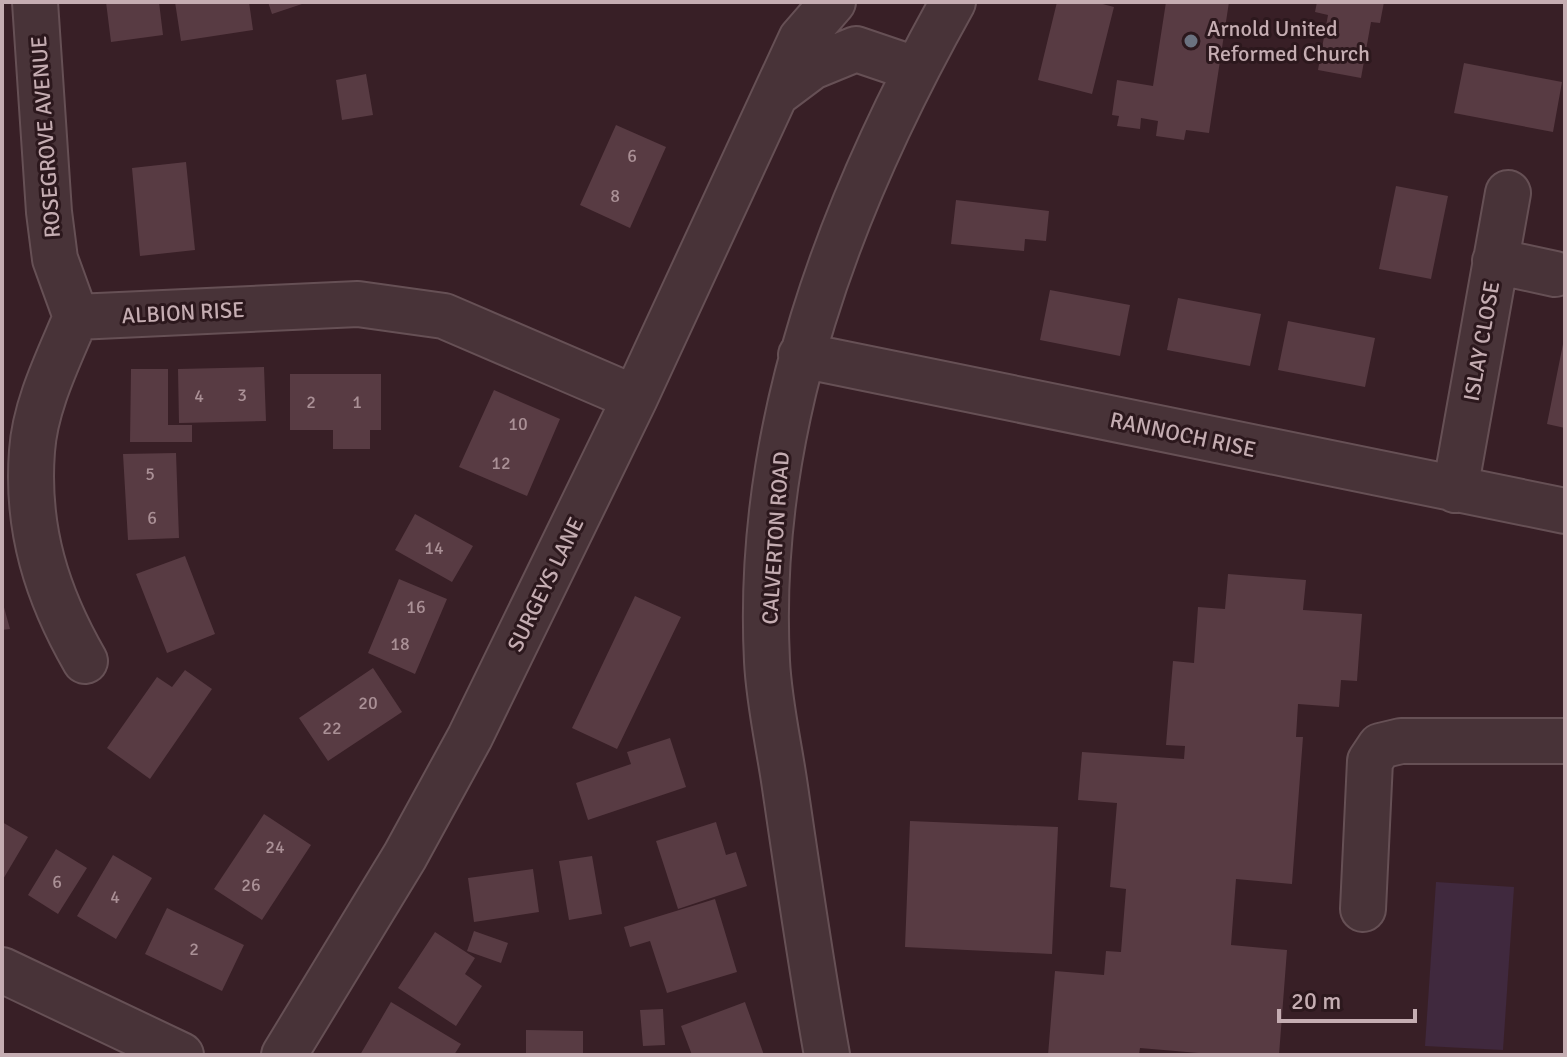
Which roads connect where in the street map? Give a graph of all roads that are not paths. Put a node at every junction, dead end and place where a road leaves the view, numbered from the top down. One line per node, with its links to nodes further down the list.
1 (35, 2): 9 (street, ROSEGROVE AVENUE)
2 (833, 2): 5 (street, SURGEYS LANE)
3 (940, 5): 4 (street, CALVERTON ROAD)
4 (915, 69): 5 (street); 10 (street, CALVERTON ROAD)
5 (774, 96): 11 (street, SURGEYS LANE)
6 (1508, 193): 7 (street, ISLAY CLOSE)
7 (1495, 261): 8 (street); 12 (street, ISLAY CLOSE)
8 (1555, 274)
9 (76, 317): 11 (street, ALBION RISE); 14 (street)
10 (801, 355): 12 (street, RANNOCH RISE); 20 (street, CALVERTON ROAD)
11 (635, 398): 19 (street, SURGEYS LANE)
12 (1455, 490): 13 (street, RANNOCH RISE)
13 (1565, 511)
14 (85, 661)
15 (1565, 741): 16 (street)
16 (1363, 909)
17 (2, 970): 18 (street)
18 (181, 1055)
19 (284, 1055)
20 (827, 1055)

